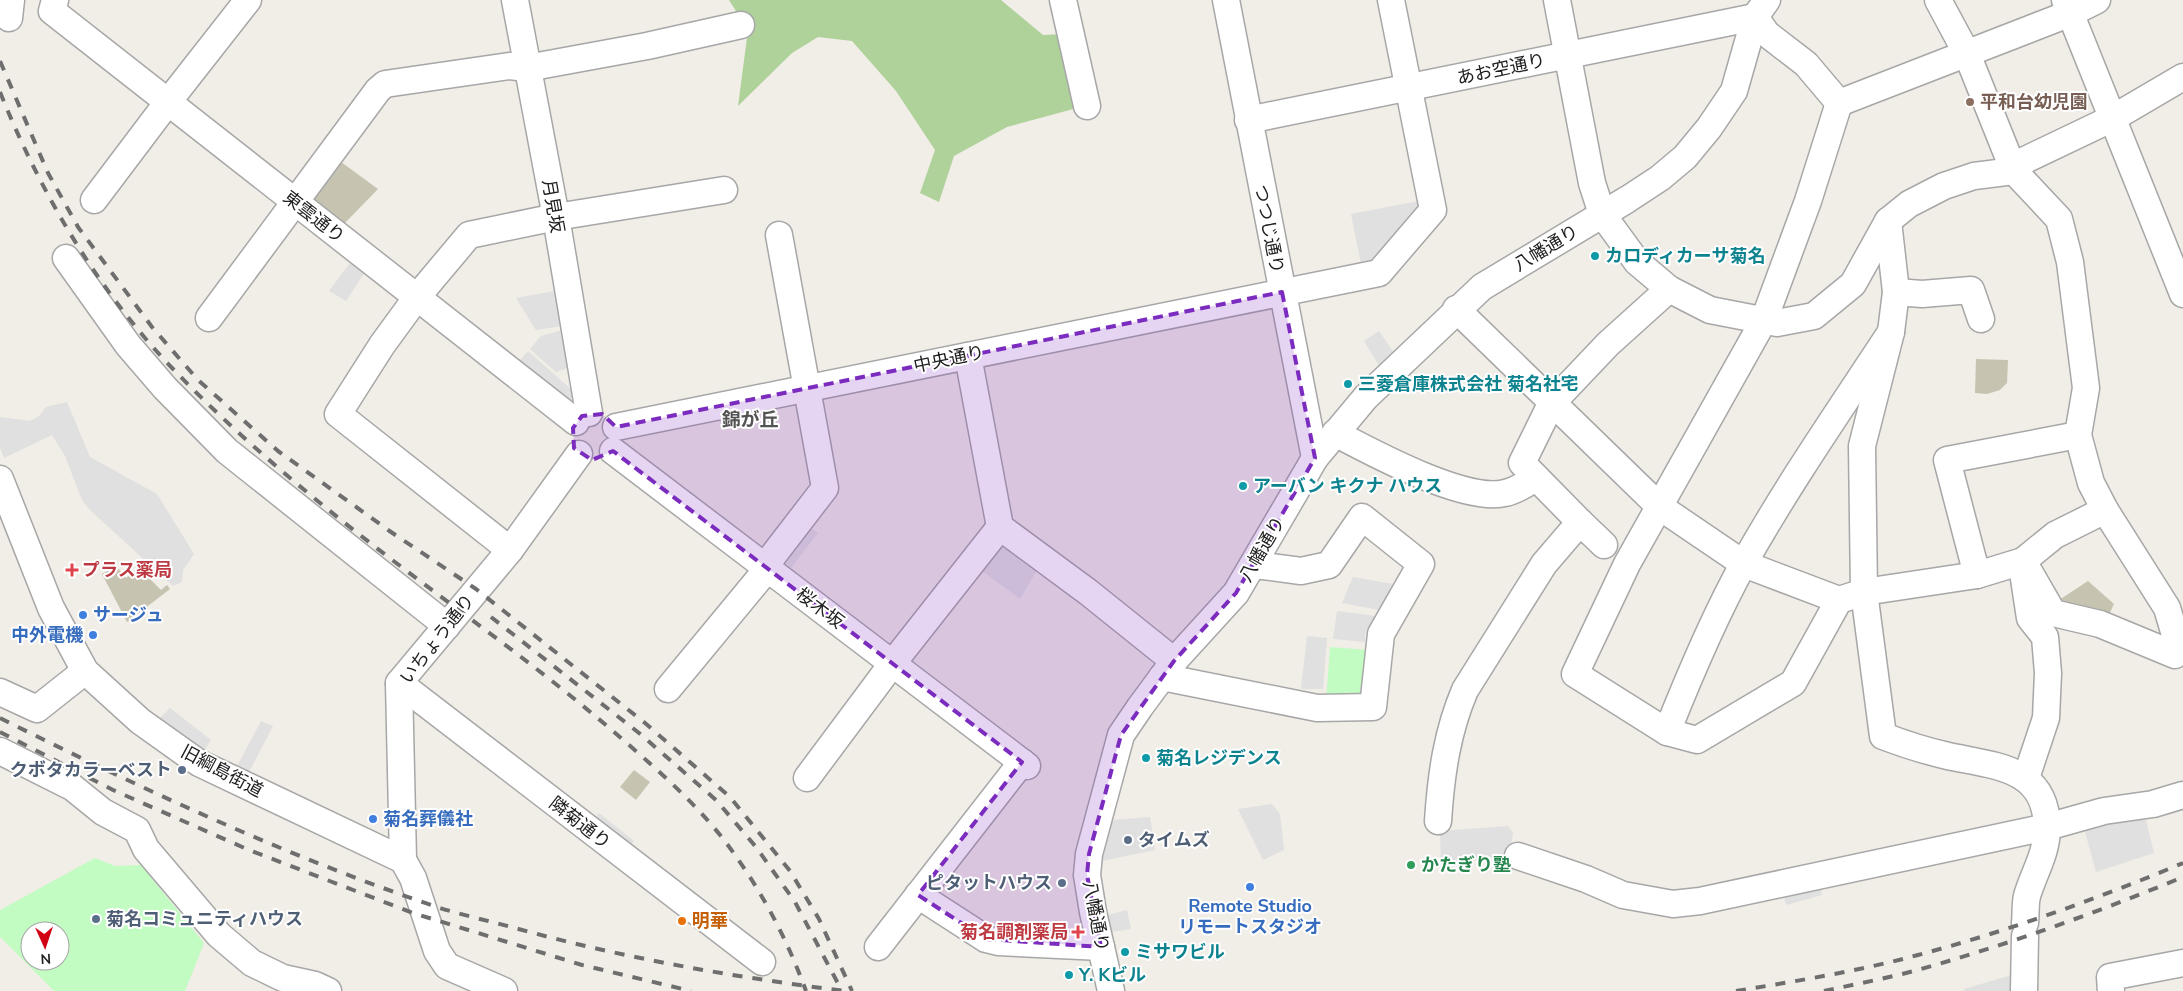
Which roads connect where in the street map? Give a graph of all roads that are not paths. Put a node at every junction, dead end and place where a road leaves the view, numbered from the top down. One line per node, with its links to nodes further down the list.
1 (248, 0): 18 (street)
2 (515, 0): 15 (street, 月見坂)
3 (1064, 0): 20 (street)
4 (1226, 0): 22 (street, つつじ通り)
5 (1391, 0): 17 (street)
6 (1557, 0): 14 (street)
7 (1938, 0): 13 (street)
8 (2097, 0): 10 (street)
9 (54, 6): 18 (street, 東雲通り)
10 (2068, 7): 13 (street); 21 (street)
11 (1761, 9): 14 (street, あお空通り); 19 (street); 27 (street, 八幡通り)
12 (740, 25): 15 (street)
13 (1967, 54): 19 (street); 23 (street)
14 (1568, 55): 17 (street, あお空通り); 27 (street)
15 (527, 68): 26 (street); 28 (street, 月見坂)
16 (2183, 77): 21 (street)
17 (1408, 88): 22 (street, あお空通り); 33 (street, 中央通り)
18 (168, 102): 25 (street); 26 (street, 東雲通り)
19 (1839, 103): 40 (street)
20 (1086, 106)
21 (2112, 118): 23 (street); 35 (street)
22 (1248, 120): 33 (street, つつじ通り)
23 (2014, 171): 29 (street); 47 (street)
24 (724, 190): 28 (street)
25 (94, 200)
26 (296, 203): 36 (street, 東雲通り); 38 (street)
27 (1602, 214): 32 (street); 37 (street, 八幡通り)
28 (556, 217): 36 (street); 45 (street, 月見坂)
29 (1888, 221): 34 (street); 40 (street)
30 (779, 234): 43 (street)
31 (66, 258): 66 (street)
32 (1669, 289): 40 (street); 44 (street)
33 (1282, 292): 42 (street, 中央通り); 50 (street, つつじ通り)
34 (1896, 292): 39 (street); 41 (street)
35 (2183, 294)
36 (417, 297): 45 (street, 東雲通り); 57 (street)
37 (1456, 309): 44 (street); 46 (street, 八幡通り)
38 (209, 318)
39 (1981, 319)
40 (1764, 320): 53 (street)
41 (1891, 332): 60 (street); 64 (street)
42 (968, 356): 43 (street, 中央通り); 56 (street)
43 (807, 388): 48 (street, 中央通り); 62 (street)
44 (1551, 404): 51 (street); 53 (street)
45 (583, 418): 48 (street); 49 (street)
46 (1334, 433): 50 (street, 八幡通り); 51 (street)
47 (2078, 435): 54 (street); 63 (street)
48 (615, 439): 49 (street); 62 (street, 桜木坂)
49 (579, 454): 57 (street, いちょう通り)
50 (1315, 458): 61 (street, 八幡通り)
51 (1536, 478): 55 (street)
52 (0, 479): 69 (street, 旧綱島街道)
53 (1660, 507): 58 (street); 60 (street)
54 (2105, 510): 59 (street); 59 (street)
55 (1580, 522): 58 (street); 78 (street)
56 (1000, 527): 67 (street); 68 (street)
57 (510, 550): 66 (street, いちょう通り)
58 (1618, 556): 73 (street)
59 (2023, 561): 63 (street); 76 (street)
60 (1744, 564): 65 (street); 73 (street)
61 (1255, 565): 68 (street, 八幡通り); 68 (street)
62 (766, 567): 67 (street, 桜木坂); 71 (street)
63 (1977, 575): 64 (street)
64 (1864, 592): 65 (street); 76 (street)
65 (1839, 600): 73 (street)
66 (447, 626): 70 (street, いちょう通り)
67 (892, 664): 75 (street); 82 (street, 桜木坂)
68 (1168, 669): 84 (street, 八幡通り)
69 (85, 671): 72 (street); 81 (street, 旧綱島街道)
70 (399, 683): 81 (street, いちょう通り); 85 (street, 隣菊通り)
71 (668, 689)
72 (0, 692)
73 (1667, 732)
74 (0, 751): 87 (street)
75 (807, 778)
76 (2026, 778): 79 (street)
77 (2183, 795): 79 (street)
78 (1438, 821)
79 (2047, 827): 80 (street); 90 (street)
80 (1518, 856)
81 (403, 860): 88 (street)
82 (918, 896): 83 (street); 84 (street)
83 (878, 947)
84 (1101, 947): 89 (street, 八幡通り)
85 (762, 962)
86 (2183, 963): 91 (street)
87 (328, 991)
88 (504, 991)
89 (1111, 991)
90 (2024, 991)
91 (2111, 991)

